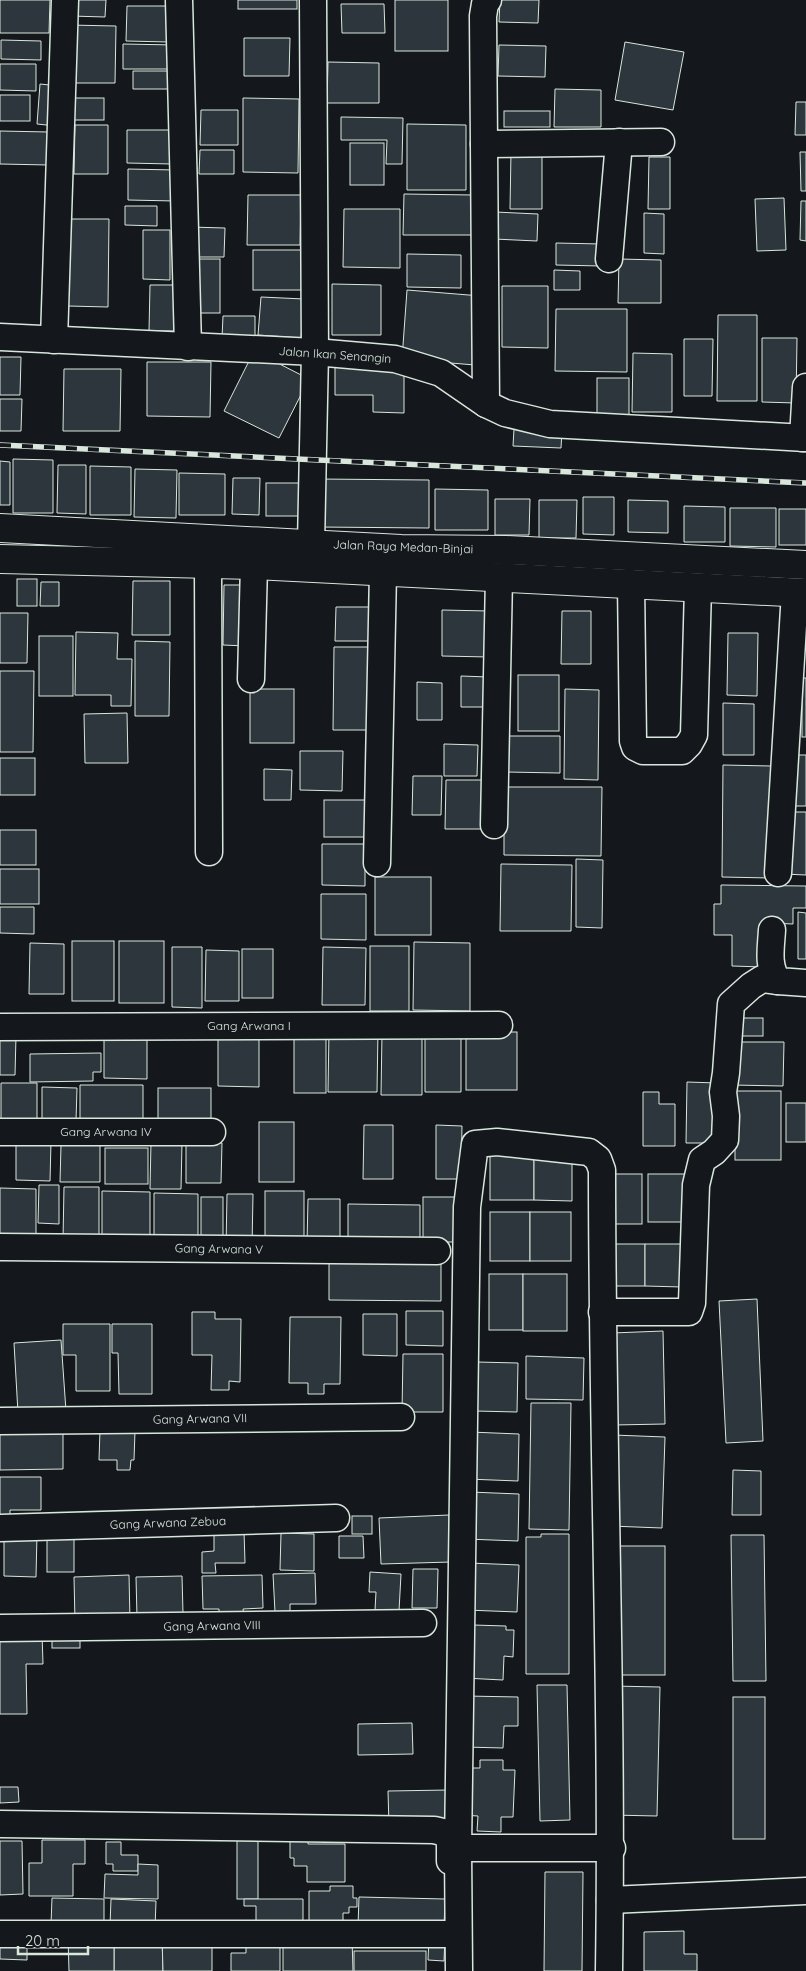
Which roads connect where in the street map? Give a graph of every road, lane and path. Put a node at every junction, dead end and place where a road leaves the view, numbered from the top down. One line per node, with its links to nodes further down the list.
1 (65, 0): 10 (street)
2 (178, 0): 11 (street)
3 (313, 0): 12 (street)
4 (488, 0): 7 (street)
5 (618, 142): 6 (street); 7 (street); 8 (street)
6 (661, 142)
7 (484, 144): 14 (street)
8 (609, 259)
9 (0, 337): 10 (street, Jalan Ikan Senangin)
10 (54, 340): 11 (street, Jalan Ikan Senangin)
11 (188, 347): 12 (street, Jalan Ikan Senangin)
12 (315, 352): 14 (street, Jalan Ikan Senangin); 17 (street)
13 (806, 387): 15 (street)
14 (486, 404): 15 (street, Jalan Ikan Senangin)
15 (805, 438)
16 (0, 528): 17 (main road, Jalan Raya Medan-Binjai)
17 (311, 544): 21 (main road, Jalan Raya Medan-Binjai)
18 (0, 559): 19 (main road, Jalan Raya Medan-Binjai)
19 (208, 565): 20 (main road, Jalan Raya Medan-Binjai); 29 (street)
20 (254, 565): 21 (main road, Jalan Raya Medan-Binjai); 27 (street)
21 (396, 565): 22 (main road, Jalan Raya Medan-Binjai); 23 (main road, Jalan Raya Medan-Binjai); 30 (street)
22 (806, 565)
23 (499, 577): 24 (main road, Jalan Raya Medan-Binjai); 28 (street)
24 (630, 583): 25 (main road, Jalan Raya Medan-Binjai); 25 (street)
25 (698, 587): 26 (main road, Jalan Raya Medan-Binjai)
26 (800, 592): 31 (street)
27 (251, 679)
28 (494, 825)
29 (209, 852)
30 (377, 863)
31 (778, 873)
32 (772, 930): 33 (street)
33 (778, 981): 34 (street); 41 (street)
34 (806, 983)
35 (499, 1024): 36 (street, Gang Arwana I)
36 (0, 1027)
37 (0, 1132): 38 (street, Gang Arwana IV)
38 (212, 1132)
39 (0, 1247): 40 (street, Gang Arwana V)
40 (437, 1251)
41 (602, 1312): 49 (street); 50 (street)
42 (401, 1416): 43 (street, Gang Arwana VII)
43 (0, 1421)
44 (336, 1518): 45 (street, Gang Arwana Zebua)
45 (0, 1528)
46 (423, 1623): 47 (street, Gang Arwana VIII)
47 (0, 1628)
48 (0, 1824): 54 (street)
49 (458, 1848): 50 (street); 56 (street)
50 (612, 1848): 52 (street)
51 (806, 1891): 52 (street)
52 (610, 1900): 57 (street)
53 (0, 1934): 54 (street)
54 (448, 1934): 55 (street)
55 (444, 1971)
56 (459, 1971)
57 (609, 1971)

